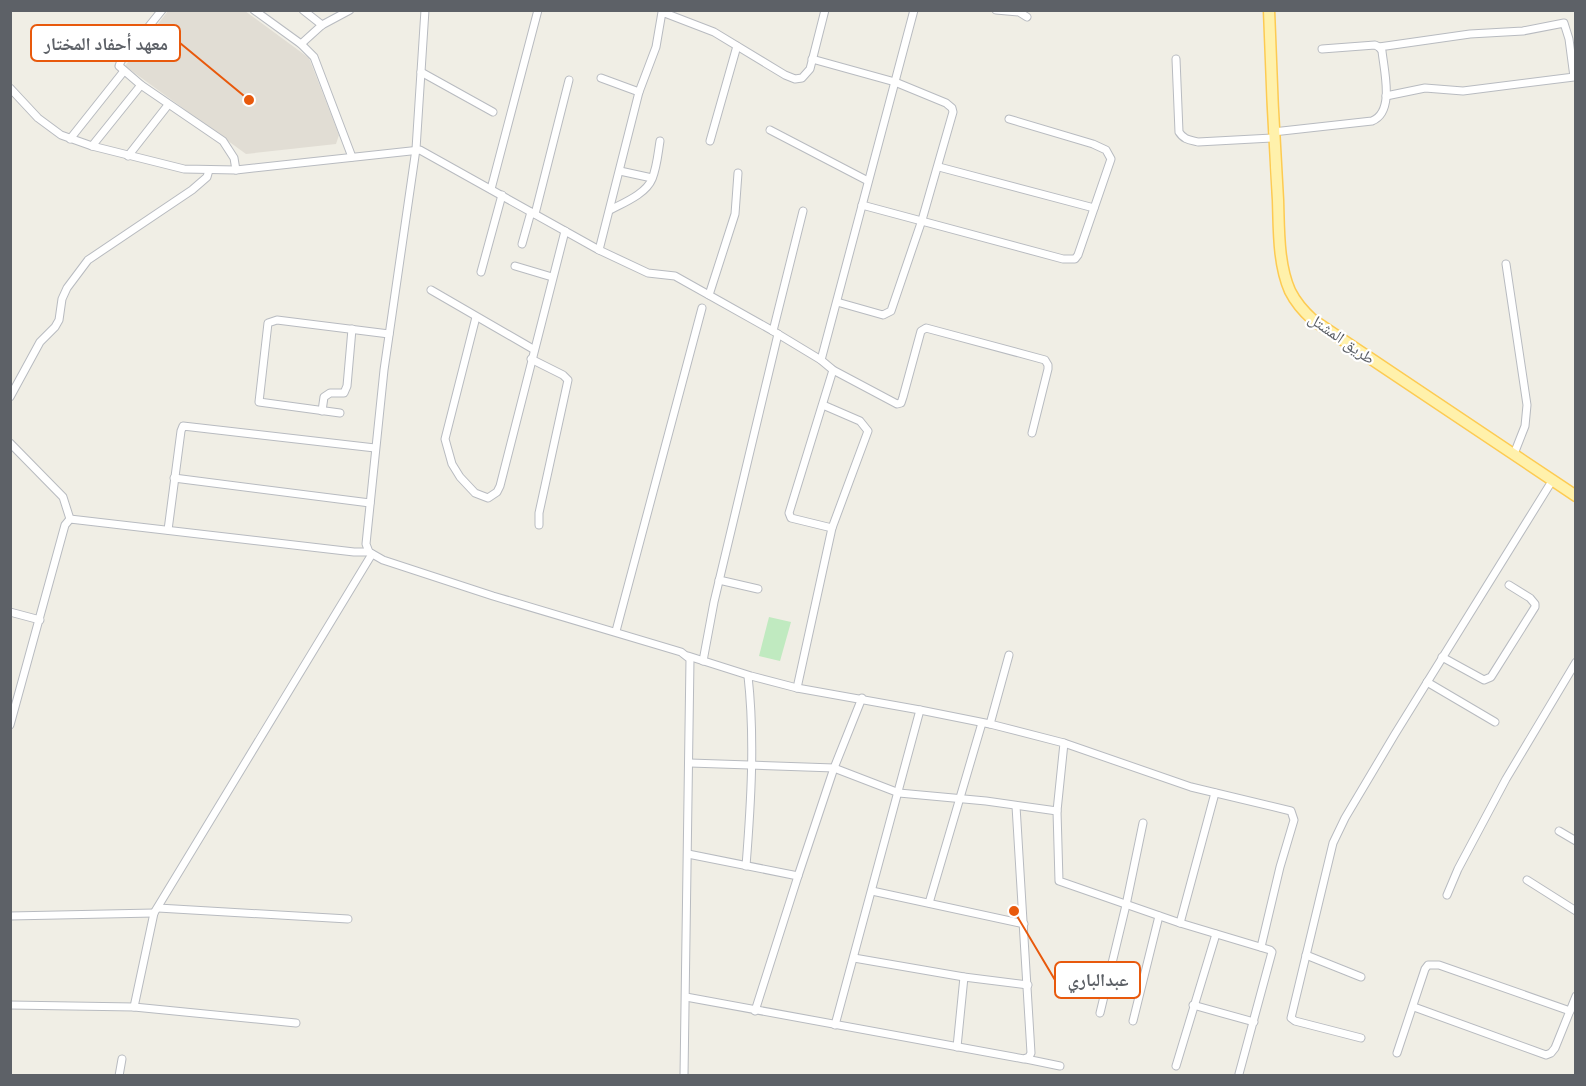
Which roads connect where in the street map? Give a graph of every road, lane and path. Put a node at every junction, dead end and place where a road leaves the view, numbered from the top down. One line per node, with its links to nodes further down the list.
1 (162, 10): 20 (street)
2 (255, 10): 14 (street)
3 (303, 10): 13 (street)
4 (350, 10): 13 (street)
5 (425, 10): 21 (street)
6 (538, 10): 48 (street)
7 (825, 10): 18 (street)
8 (914, 10): 24 (street)
9 (996, 10): 12 (street)
10 (1269, 10): 33 (main road, طريق المشتل)
11 (659, 11): 15 (street); 27 (street)
12 (1027, 17)
13 (322, 25): 14 (street)
14 (301, 44): 40 (street)
15 (737, 46): 18 (street); 36 (street)
16 (1379, 47): 17 (street); 28 (street); 28 (street)
17 (1322, 49)
18 (813, 59): 24 (street)
19 (1176, 59): 33 (street)
20 (124, 71): 25 (street); 34 (street)
21 (421, 72): 30 (street); 38 (street)
22 (601, 78): 27 (street)
23 (568, 80): 54 (street)
24 (895, 82): 41 (street); 47 (street)
25 (141, 85): 29 (street); 37 (street)
26 (10, 88): 34 (street)
27 (639, 92): 44 (street)
28 (1386, 96): 33 (street)
29 (168, 105): 39 (street); 43 (street)
30 (493, 112)
31 (1009, 119): 51 (street)
32 (770, 130): 47 (street)
33 (1273, 135): 82 (main road, طريق المشتل)
34 (70, 139): 37 (street)
35 (660, 141): 46 (street)
36 (710, 141)
37 (93, 146): 39 (street)
38 (416, 149): 40 (street); 48 (street); 70 (street)
39 (128, 156): 42 (street)
40 (352, 157): 43 (street)
41 (939, 167): 51 (street); 55 (street)
42 (209, 170): 43 (street); 75 (street)
43 (236, 170)
44 (620, 171): 46 (street); 52 (street)
45 (738, 173): 64 (street)
46 (652, 178): 52 (street)
47 (868, 181): 50 (street)
48 (490, 189): 49 (street)
49 (502, 195): 54 (street); 61 (street)
50 (862, 205): 55 (street); 65 (street)
51 (1094, 208): 55 (street)
52 (609, 210): 58 (street)
53 (803, 211): 69 (street)
54 (533, 213): 56 (street); 57 (street)
55 (922, 220): 65 (street)
56 (565, 231): 58 (street); 62 (street)
57 (522, 244)
58 (599, 250): 64 (street)
59 (1506, 264): 82 (street)
60 (515, 266): 62 (street)
61 (481, 272)
62 (552, 278): 71 (street)
63 (431, 290): 67 (street)
64 (709, 295): 69 (street)
65 (837, 302): 73 (street)
66 (702, 308): 97 (street)
67 (476, 317): 71 (street); 72 (street)
68 (352, 329): 70 (street); 77 (street); 77 (street)
69 (776, 333): 73 (street); 92 (street)
70 (389, 334): 81 (street)
71 (533, 349): 72 (street)
72 (531, 359): 88 (street)
73 (821, 360): 74 (street)
74 (833, 370): 76 (street); 79 (street)
75 (10, 397)
76 (823, 405): 89 (street); 89 (street)
77 (321, 411): 78 (street)
78 (340, 413)
79 (1032, 433)
80 (10, 443): 87 (street)
81 (375, 448): 83 (street); 86 (street)
82 (1514, 454): 84 (main road, طريق المشتل)
83 (174, 478): 86 (street); 90 (street)
84 (1552, 481): 85 (main road, طريق المشتل); 100 (street)
85 (1575, 496)
86 (370, 503): 91 (street)
87 (70, 519): 90 (street); 96 (street)
88 (539, 525)
89 (832, 528): 105 (street)
90 (168, 530): 91 (street)
91 (371, 553): 97 (street); 133 (street)
92 (719, 580): 94 (street); 101 (street)
93 (1509, 585): 100 (street)
94 (758, 589)
95 (10, 612): 96 (street)
96 (40, 620): 107 (street)
97 (616, 631): 99 (street)
98 (1009, 655): 111 (street)
99 (688, 656): 101 (street); 114 (street)
100 (1442, 657): 104 (street)
101 (703, 661): 103 (street)
102 (1575, 662): 130 (street)
103 (748, 676): 105 (street); 115 (street)
104 (1427, 682): 110 (street); 142 (street)
105 (797, 688): 108 (street)
106 (10, 692): 107 (street)
107 (19, 695): 112 (street)
108 (862, 698): 109 (street); 116 (street)
109 (920, 710): 111 (street); 117 (street)
110 (1496, 722)
111 (986, 724): 113 (street); 119 (street)
112 (10, 725)
113 (1064, 743): 118 (street); 121 (street)
114 (690, 763): 115 (street); 125 (street)
115 (750, 766): 116 (street); 126 (street)
116 (834, 768): 117 (street); 127 (street)
117 (899, 793): 119 (street); 129 (street)
118 (1215, 793): 138 (street); 141 (street)
119 (958, 799): 120 (street); 131 (street)
120 (1016, 806): 121 (street); 139 (street)
121 (1057, 812): 132 (street)
122 (1143, 824): 132 (street)
123 (1559, 831): 124 (street)
124 (1575, 841)
125 (688, 854): 126 (street); 147 (street)
126 (746, 866): 127 (street)
127 (798, 876): 153 (street)
128 (1527, 880): 134 (street)
129 (872, 891): 131 (street); 143 (street)
130 (1447, 896)
131 (929, 903): 139 (street)
132 (1126, 905): 136 (street); 155 (street)
133 (156, 910): 135 (street); 137 (street); 151 (street)
134 (1575, 910)
135 (10, 916)
136 (1159, 916): 138 (street); 156 (street)
137 (348, 919)
138 (1180, 923): 140 (street)
139 (1024, 924): 146 (street)
140 (1216, 934): 141 (street); 150 (street)
141 (1261, 947): 157 (street)
142 (1306, 955): 145 (street); 160 (street)
143 (854, 958): 144 (street); 159 (street)
144 (964, 977): 146 (street); 161 (street)
145 (1361, 977)
146 (1028, 985): 164 (street)
147 (686, 997): 153 (street); 169 (street)
148 (1575, 997): 154 (street)
149 (10, 1005): 151 (street)
150 (1193, 1005): 157 (street); 166 (street)
151 (134, 1007): 158 (street)
152 (1414, 1007): 154 (street); 154 (street); 162 (street)
153 (755, 1011): 159 (street)
154 (1570, 1011)
155 (1100, 1013)
156 (1133, 1021)
157 (1254, 1022): 167 (street)
158 (296, 1023)
159 (835, 1025): 161 (street)
160 (1361, 1038)
161 (957, 1047): 164 (street)
162 (1397, 1053)
163 (122, 1059): 168 (street)
164 (1024, 1059): 165 (street)
165 (1060, 1066)
166 (1176, 1066)
167 (1239, 1074)
168 (120, 1076)
169 (684, 1076)

